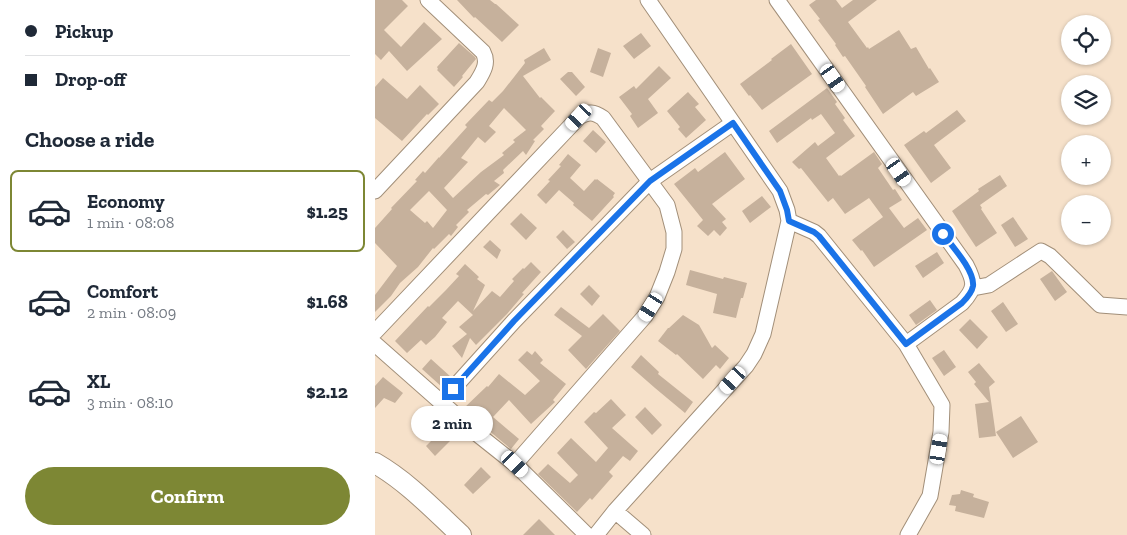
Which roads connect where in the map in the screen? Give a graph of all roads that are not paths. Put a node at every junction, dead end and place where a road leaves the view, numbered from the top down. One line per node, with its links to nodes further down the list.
1 (428, 0): 6 (street)
2 (649, 0): 4 (street)
3 (777, 0): 8 (street)
4 (733, 123): 5 (street); 7 (street)
5 (650, 181): 10 (street); 13 (street); 15 (street)
6 (375, 191)
7 (789, 221): 12 (street); 16 (street)
8 (973, 288): 9 (street); 12 (street)
9 (1127, 307)
10 (375, 332)
11 (375, 344): 13 (street)
12 (906, 344): 21 (street)
13 (441, 402): 15 (street)
14 (375, 463): 17 (street)
15 (515, 464): 18 (street)
16 (615, 511): 19 (street); 20 (street)
17 (461, 535)
18 (587, 535)
19 (596, 535)
20 (643, 535)
21 (907, 535)

